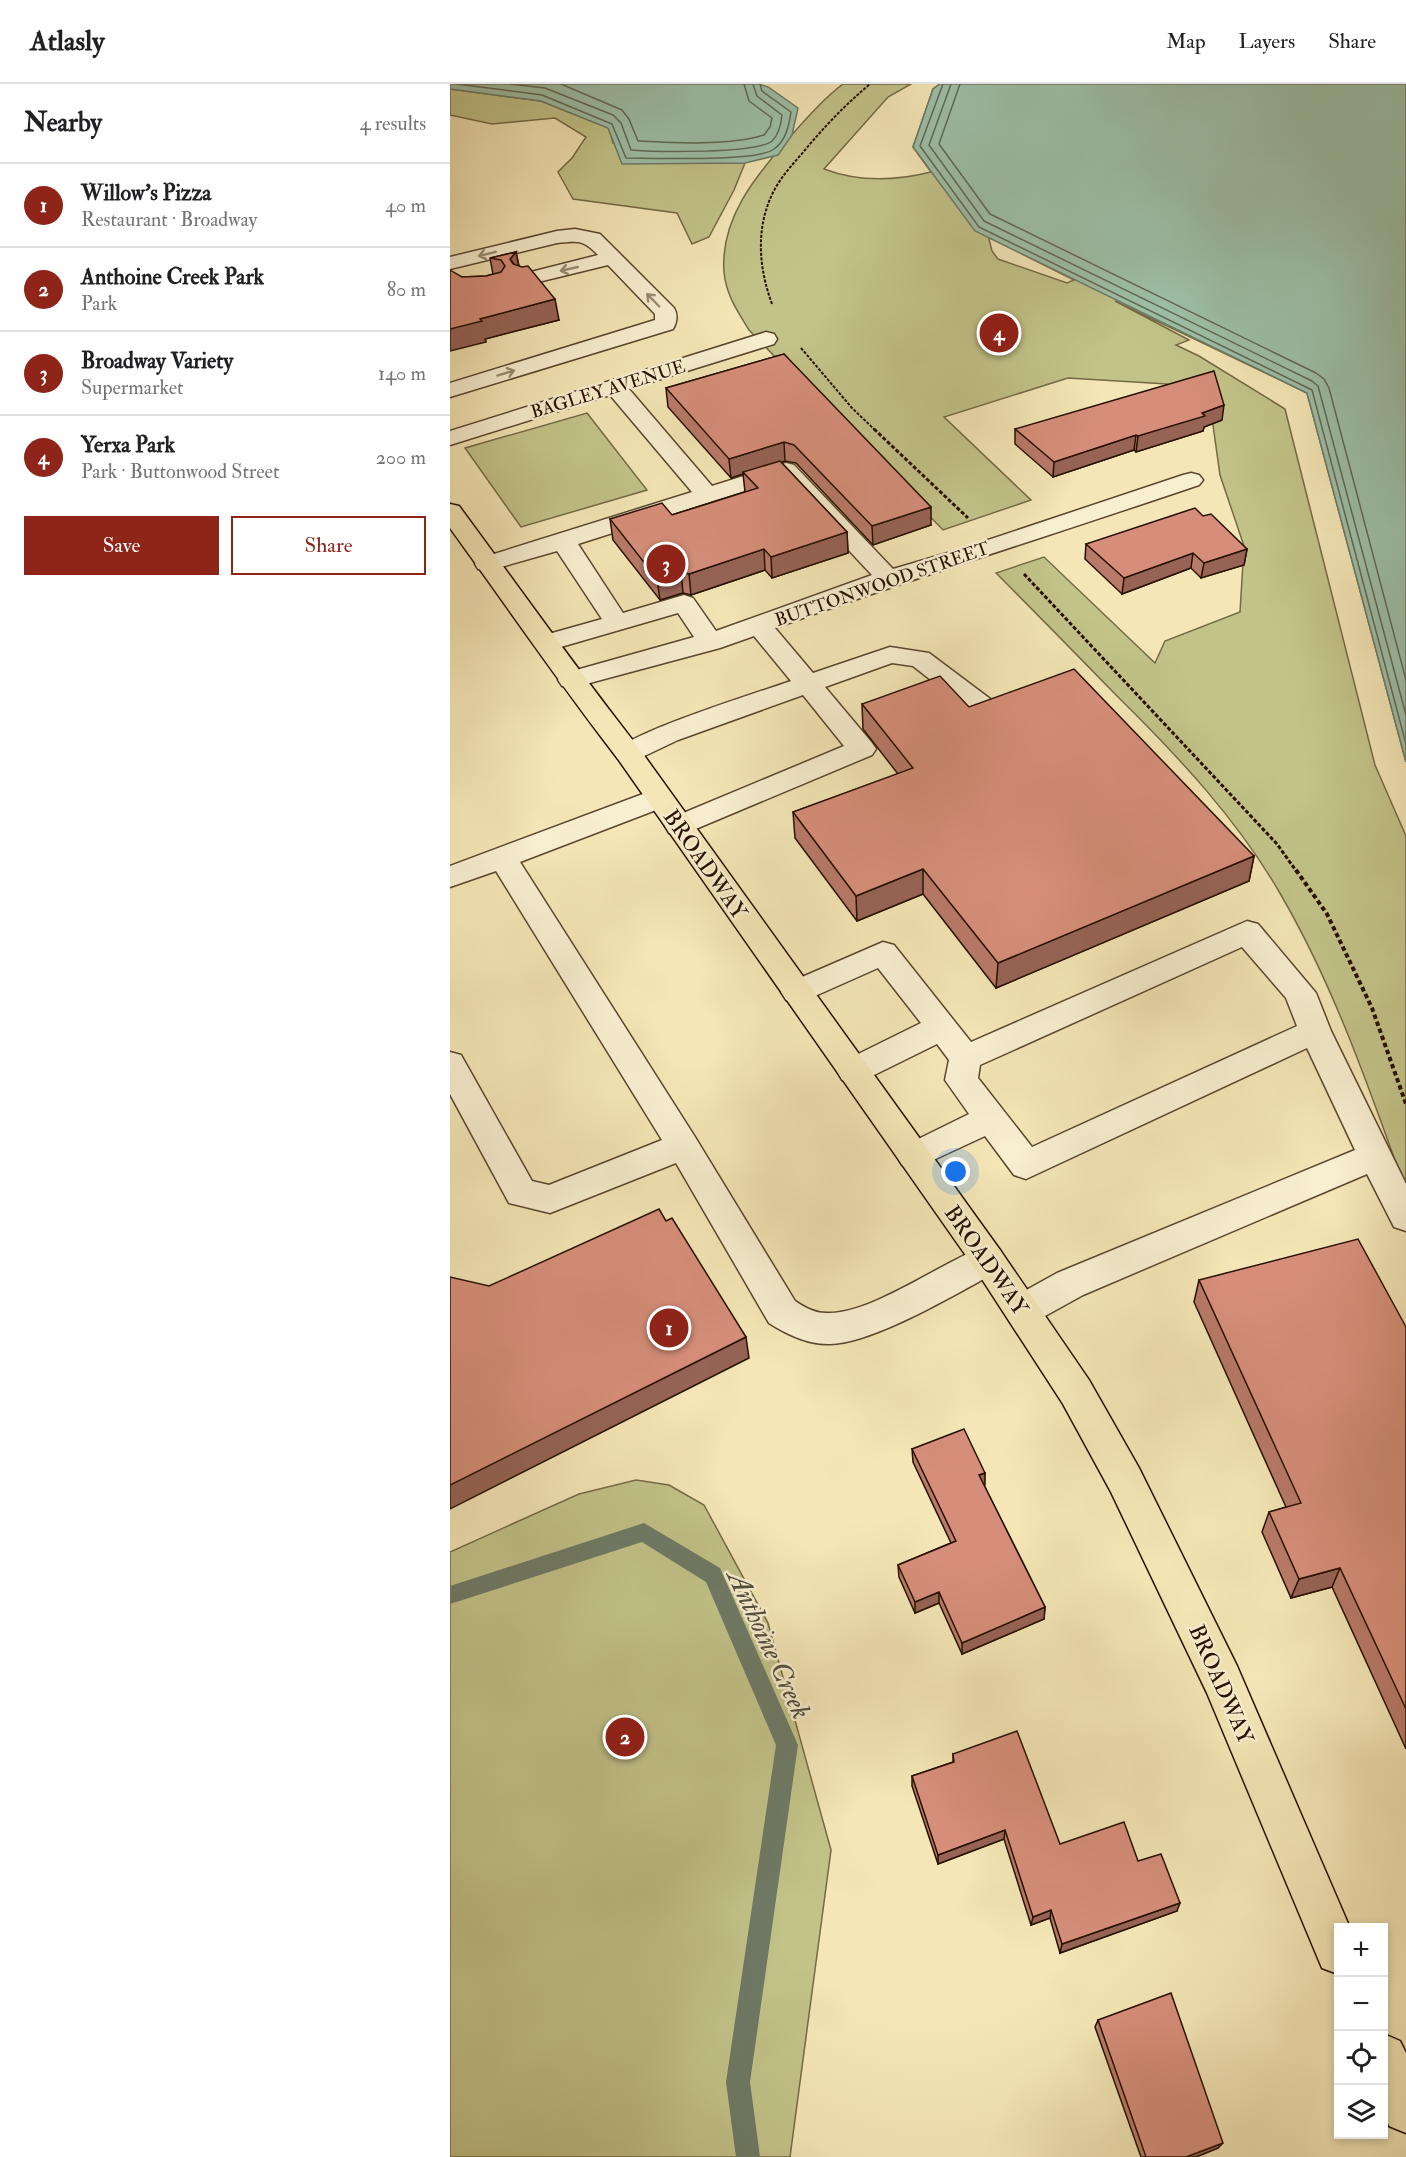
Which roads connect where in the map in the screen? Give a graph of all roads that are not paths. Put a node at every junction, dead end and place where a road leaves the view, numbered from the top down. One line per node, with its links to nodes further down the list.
1 (612, 258): 2 (street, one-way to 2); 3 (street, one-way to 3); 6 (street, one-way to 1)
2 (454, 270)
3 (526, 279)
4 (766, 339): 5 (street, BAGLEY AVENUE)
5 (615, 387): 7 (street, BAGLEY AVENUE); 9 (street)
6 (450, 390)
7 (450, 438)
8 (1191, 480): 13 (street, BUTTONWOOD STREET)
9 (707, 495): 11 (street); 13 (street)
10 (450, 511): 12 (main road, BROADWAY)
11 (563, 541): 12 (street); 14 (street)
12 (487, 564): 17 (main road, BROADWAY)
13 (888, 578): 15 (street, BUTTONWOOD STREET)
14 (617, 623): 16 (street); 17 (street)
15 (759, 626): 16 (street, BUTTONWOOD STREET); 19 (street)
16 (711, 642): 18 (street, BUTTONWOOD STREET)
17 (547, 643): 18 (main road, BROADWAY)
18 (571, 680): 21 (main road, BROADWAY)
19 (808, 684): 20 (street); 21 (street); 23 (street)
20 (983, 707)
21 (628, 753): 22 (main road, BROADWAY)
22 (659, 798): 23 (main road, BROADWAY); 24 (street)
23 (679, 826): 26 (main road, BROADWAY)
24 (502, 857): 25 (street); 33 (street)
25 (450, 877)
26 (797, 992): 27 (street); 30 (main road, BROADWAY)
27 (942, 1027): 29 (street); 30 (street)
28 (1315, 1031): 29 (street); 32 (street); 35 (street)
29 (966, 1058): 32 (street)
30 (853, 1071): 34 (main road, BROADWAY)
31 (452, 1072): 33 (street)
32 (990, 1119): 34 (street)
33 (683, 1146): 37 (street)
34 (914, 1156): 37 (main road, BROADWAY)
35 (1376, 1156): 36 (street); 38 (street)
36 (1406, 1217)
37 (987, 1260): 38 (main road, BROADWAY)
38 (1023, 1310): 39 (main road, BROADWAY)
39 (1334, 1943)
40 (1388, 2068): 41 (main road)
41 (1406, 2109)

